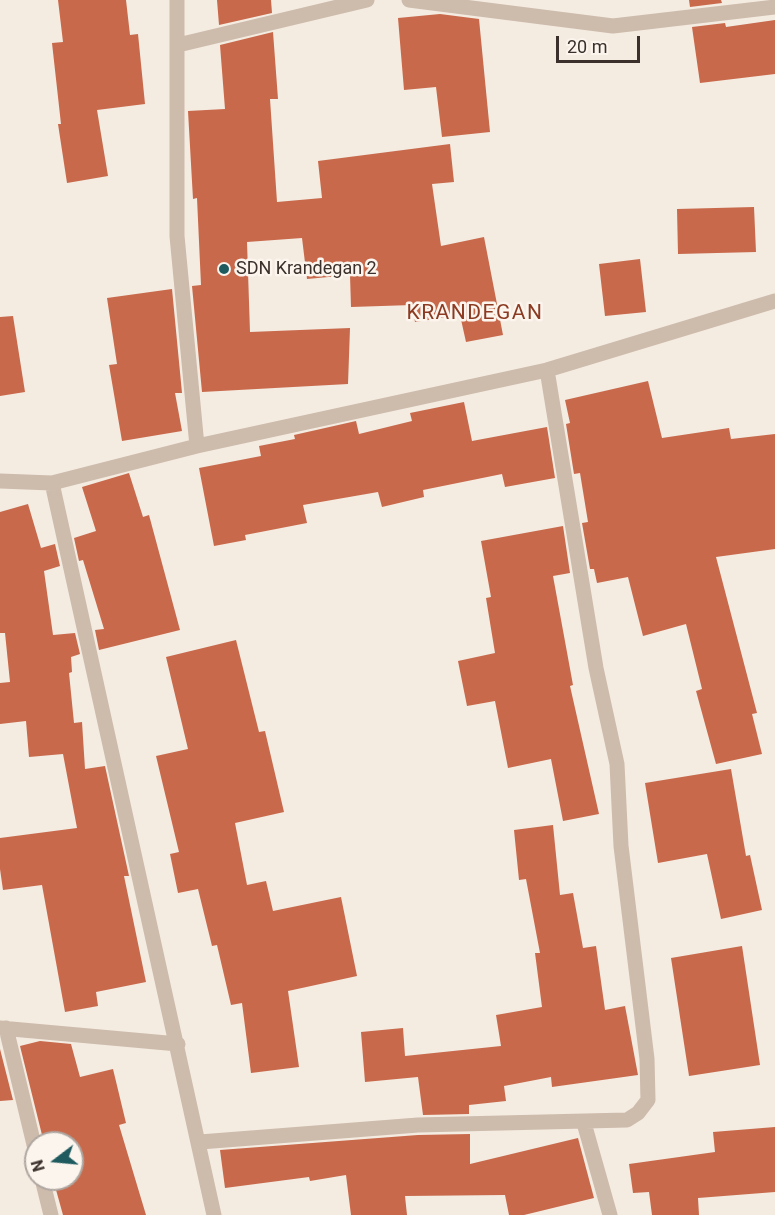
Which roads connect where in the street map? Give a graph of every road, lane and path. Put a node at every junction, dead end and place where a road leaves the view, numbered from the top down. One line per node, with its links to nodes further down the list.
1 (177, 0): 5 (street)
2 (367, 0): 5 (street)
3 (409, 0): 4 (street)
4 (775, 7)
5 (178, 45): 8 (street)
6 (775, 301): 7 (street)
7 (547, 370): 8 (street); 13 (street)
8 (197, 446): 10 (street)
9 (0, 481): 10 (street)
10 (52, 483): 12 (street)
11 (3, 1028): 12 (street); 14 (street)
12 (178, 1044): 15 (street)
13 (584, 1122): 15 (street); 19 (street)
14 (30, 1131)
15 (200, 1142): 18 (street)
16 (45, 1191): 17 (street)
17 (51, 1215)
18 (214, 1215)
19 (610, 1215)

